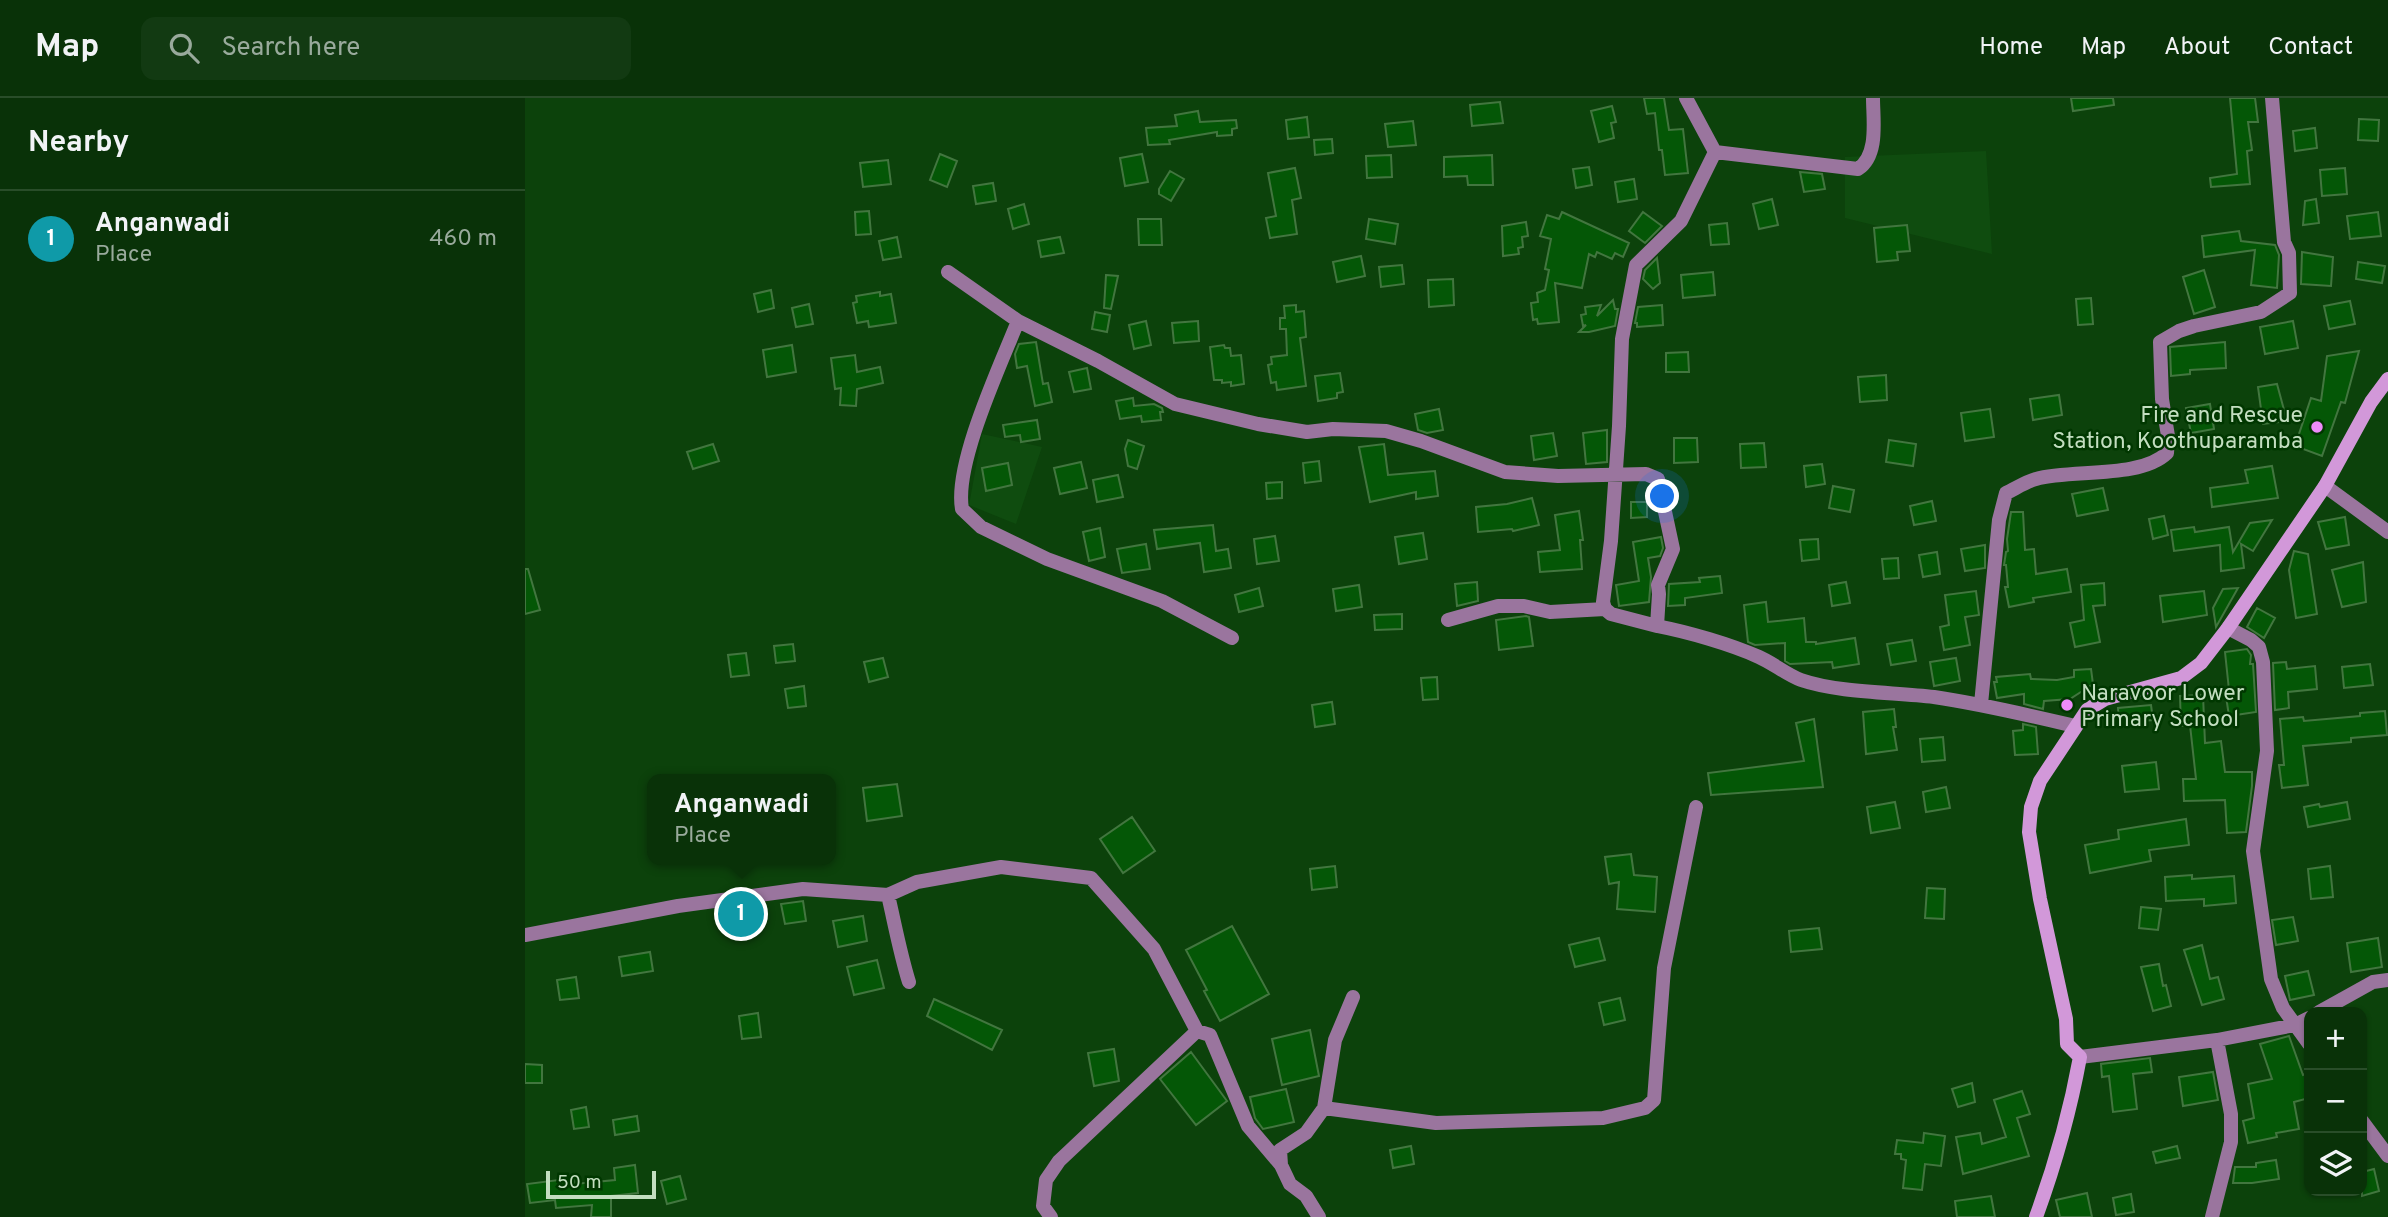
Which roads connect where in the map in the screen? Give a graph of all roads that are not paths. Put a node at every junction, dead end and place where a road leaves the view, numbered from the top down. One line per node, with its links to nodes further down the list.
1 (1686, 98): 4 (street)
2 (1873, 98): 4 (street)
3 (2272, 98): 16 (street)
4 (1715, 152): 8 (street)
5 (948, 272): 6 (street)
6 (1018, 321): 8 (street); 15 (street)
7 (2388, 379): 9 (main road)
8 (1614, 474): 11 (street); 13 (street)
9 (2325, 486): 10 (street); 14 (main road)
10 (2388, 532)
11 (1605, 609): 12 (street); 13 (street)
12 (1448, 620)
13 (1657, 626): 16 (street)
14 (2228, 628): 17 (main road); 26 (street)
15 (1231, 638)
16 (1981, 704): 17 (street)
17 (2075, 726): 30 (main road)
18 (1696, 807): 31 (street)
19 (888, 895): 20 (street); 22 (street); 27 (street)
20 (525, 935)
21 (2388, 980): 24 (street)
22 (909, 982)
23 (1353, 997): 31 (street)
24 (2328, 1007)
25 (2304, 1021): 26 (street)
26 (2295, 1026): 28 (street); 29 (street)
27 (1197, 1031): 34 (street); 35 (street)
28 (2304, 1038)
29 (2217, 1040): 30 (street); 38 (street)
30 (2080, 1057): 37 (main road)
31 (1324, 1108): 34 (street)
32 (2367, 1128): 33 (street)
33 (2388, 1156)
34 (1280, 1165): 36 (street)
35 (1051, 1217)
36 (1319, 1217)
37 (2036, 1217)
38 (2212, 1217)

